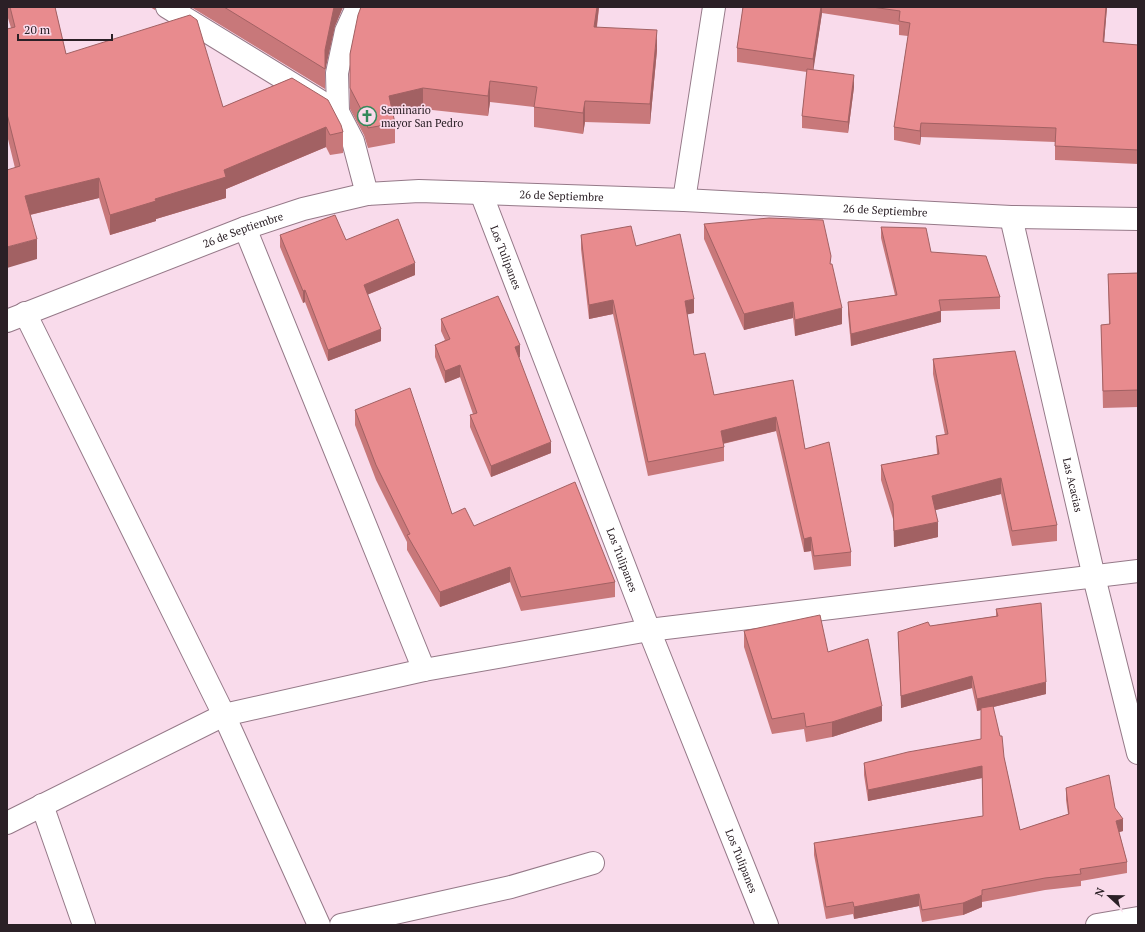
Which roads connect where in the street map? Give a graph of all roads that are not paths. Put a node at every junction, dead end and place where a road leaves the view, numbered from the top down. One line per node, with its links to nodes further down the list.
1 (167, 7): 4 (street)
2 (357, 7): 4 (street)
3 (714, 7): 7 (street)
4 (338, 112): 6 (street)
5 (481, 193): 6 (street, 26 de Septiembre); 7 (street, 26 de Septiembre); 14 (street, Los Tulipanes)
6 (367, 194): 10 (street, 26 de Septiembre)
7 (684, 200): 8 (street, 26 de Septiembre)
8 (1011, 217): 9 (street, 26 de Septiembre); 13 (street, Las Acacias)
9 (1138, 219)
10 (245, 228): 11 (street, 26 de Septiembre); 15 (street)
11 (16, 317): 16 (street)
12 (1138, 571): 13 (street)
13 (1094, 576): 14 (street); 17 (street, Las Acacias)
14 (649, 630): 15 (street); 25 (street, Los Tulipanes)
15 (424, 670): 16 (street)
16 (224, 715): 18 (street); 23 (street)
17 (1138, 753)
18 (42, 805): 19 (street); 22 (street)
19 (7, 823)
20 (593, 864): 24 (street)
21 (1138, 918): 26 (street)
22 (84, 925)
23 (319, 925)
24 (341, 925)
25 (767, 925)
26 (1097, 925)

